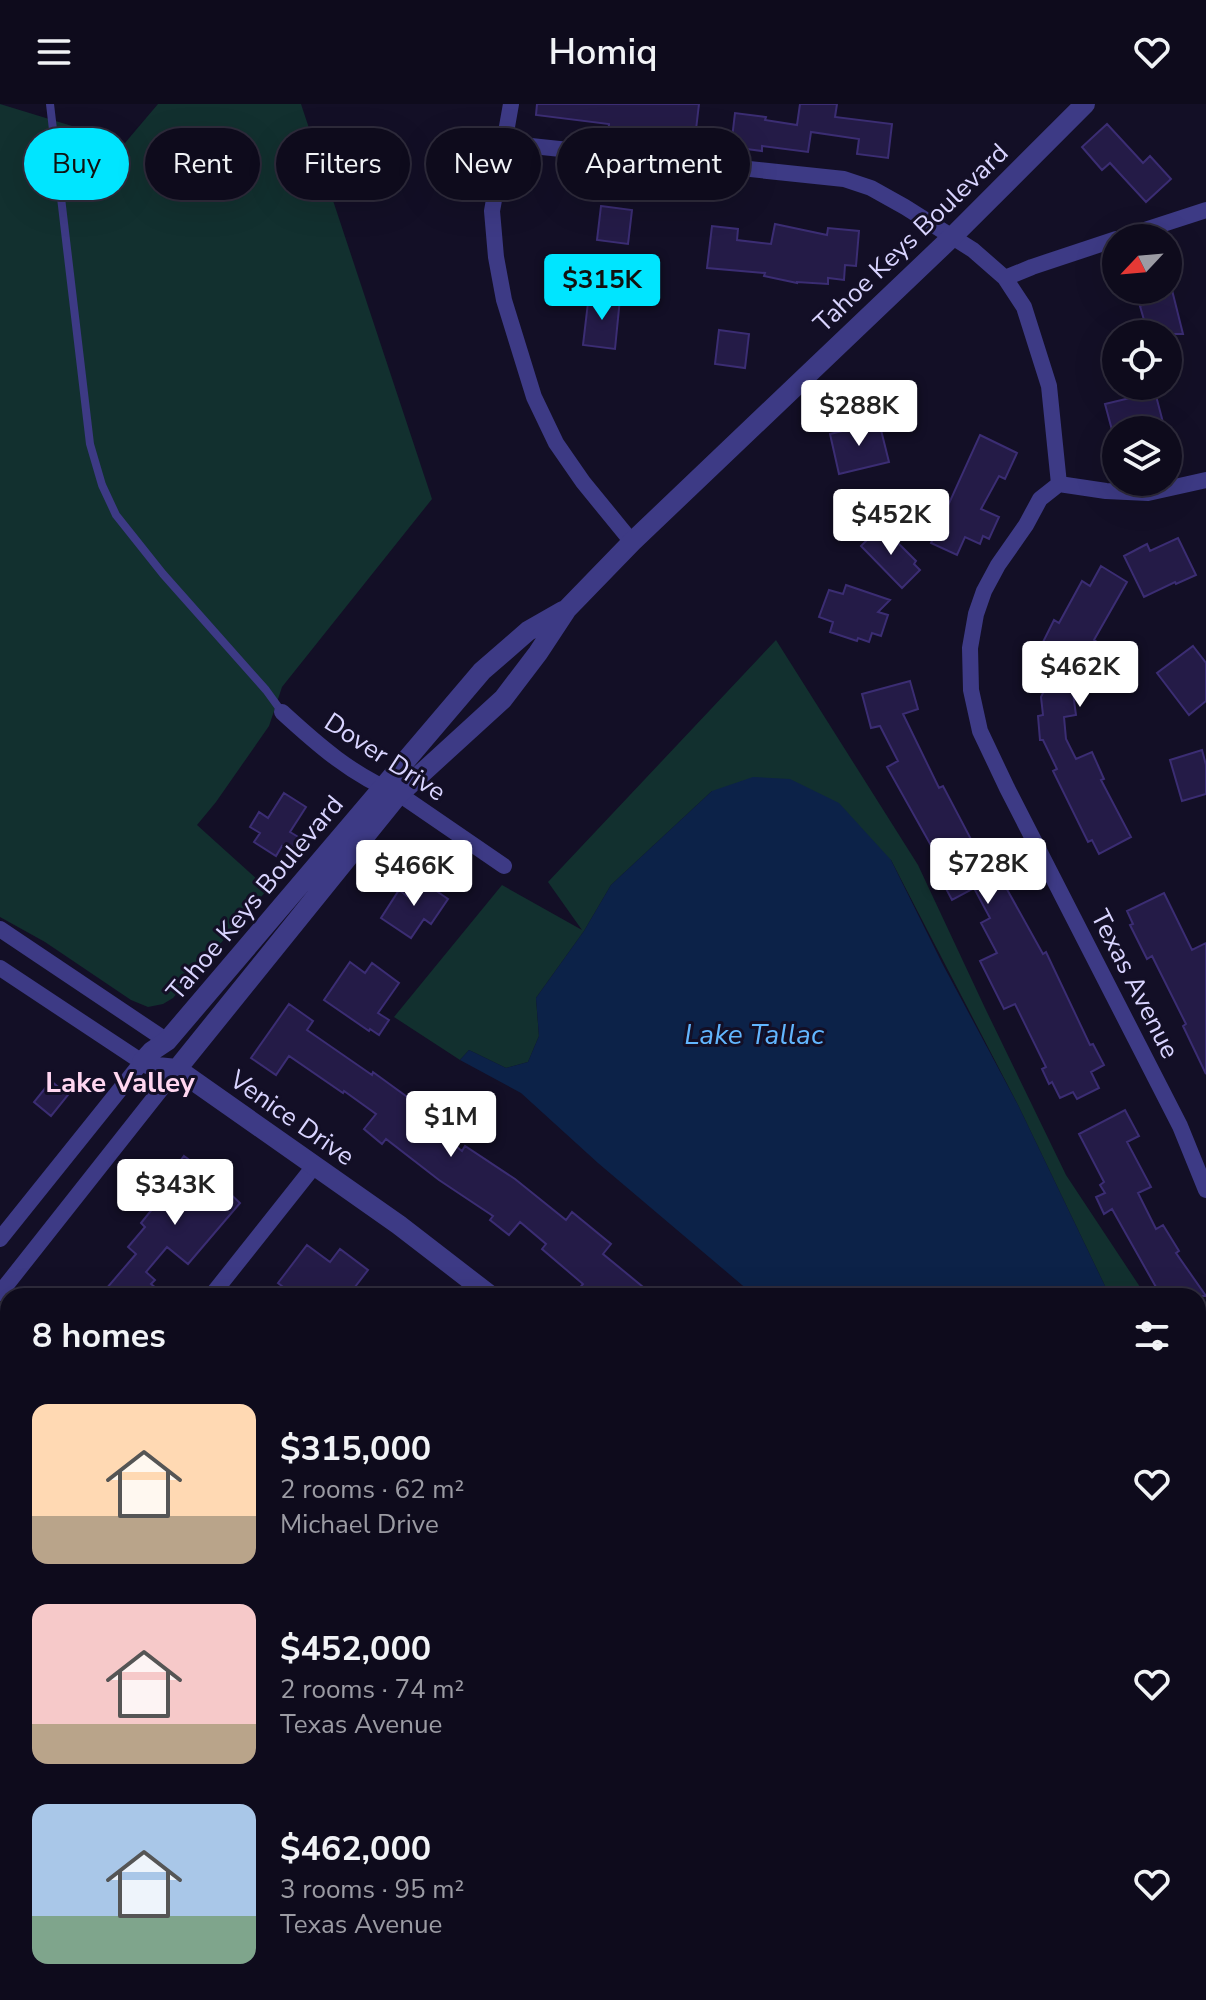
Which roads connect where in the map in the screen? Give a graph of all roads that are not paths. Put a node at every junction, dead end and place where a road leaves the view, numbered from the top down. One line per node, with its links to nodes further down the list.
1 (50, 104): 16 (lane)
2 (511, 104): 4 (street)
3 (1085, 104): 9 (street, Tahoe Keys Boulevard)
4 (506, 128)
5 (541, 147): 9 (street)
6 (494, 200): 14 (street)
7 (1206, 210): 8 (street)
8 (1164, 224)
9 (952, 237): 11 (street); 14 (street, Tahoe Keys Boulevard)
10 (1102, 244): 11 (street)
11 (1005, 278): 13 (street)
12 (1206, 480): 13 (street)
13 (1059, 484): 25 (street, Texas Avenue)
14 (632, 542): 15 (street, Tahoe Keys Boulevard)
15 (567, 609): 17 (street, Tahoe Keys Boulevard); 17 (street, Tahoe Keys Boulevard)
16 (282, 712): 17 (street, Dover Drive)
17 (391, 791): 18 (street, Dover Drive); 21 (street, Tahoe Keys Boulevard); 23 (street, Tahoe Keys Boulevard)
18 (504, 866)
19 (0, 929): 21 (street)
20 (0, 968): 22 (street)
21 (167, 1041): 22 (street, Tahoe Keys Boulevard); 23 (street)
22 (142, 1062): 23 (street); 26 (street, Tahoe Keys Boulevard)
23 (177, 1069): 24 (street, Venice Drive); 27 (street, Tahoe Keys Boulevard)
24 (315, 1165): 28 (street); 29 (street, Venice Drive)
25 (1206, 1190)
26 (0, 1239)
27 (4, 1288)
28 (217, 1288)
29 (481, 1288)

